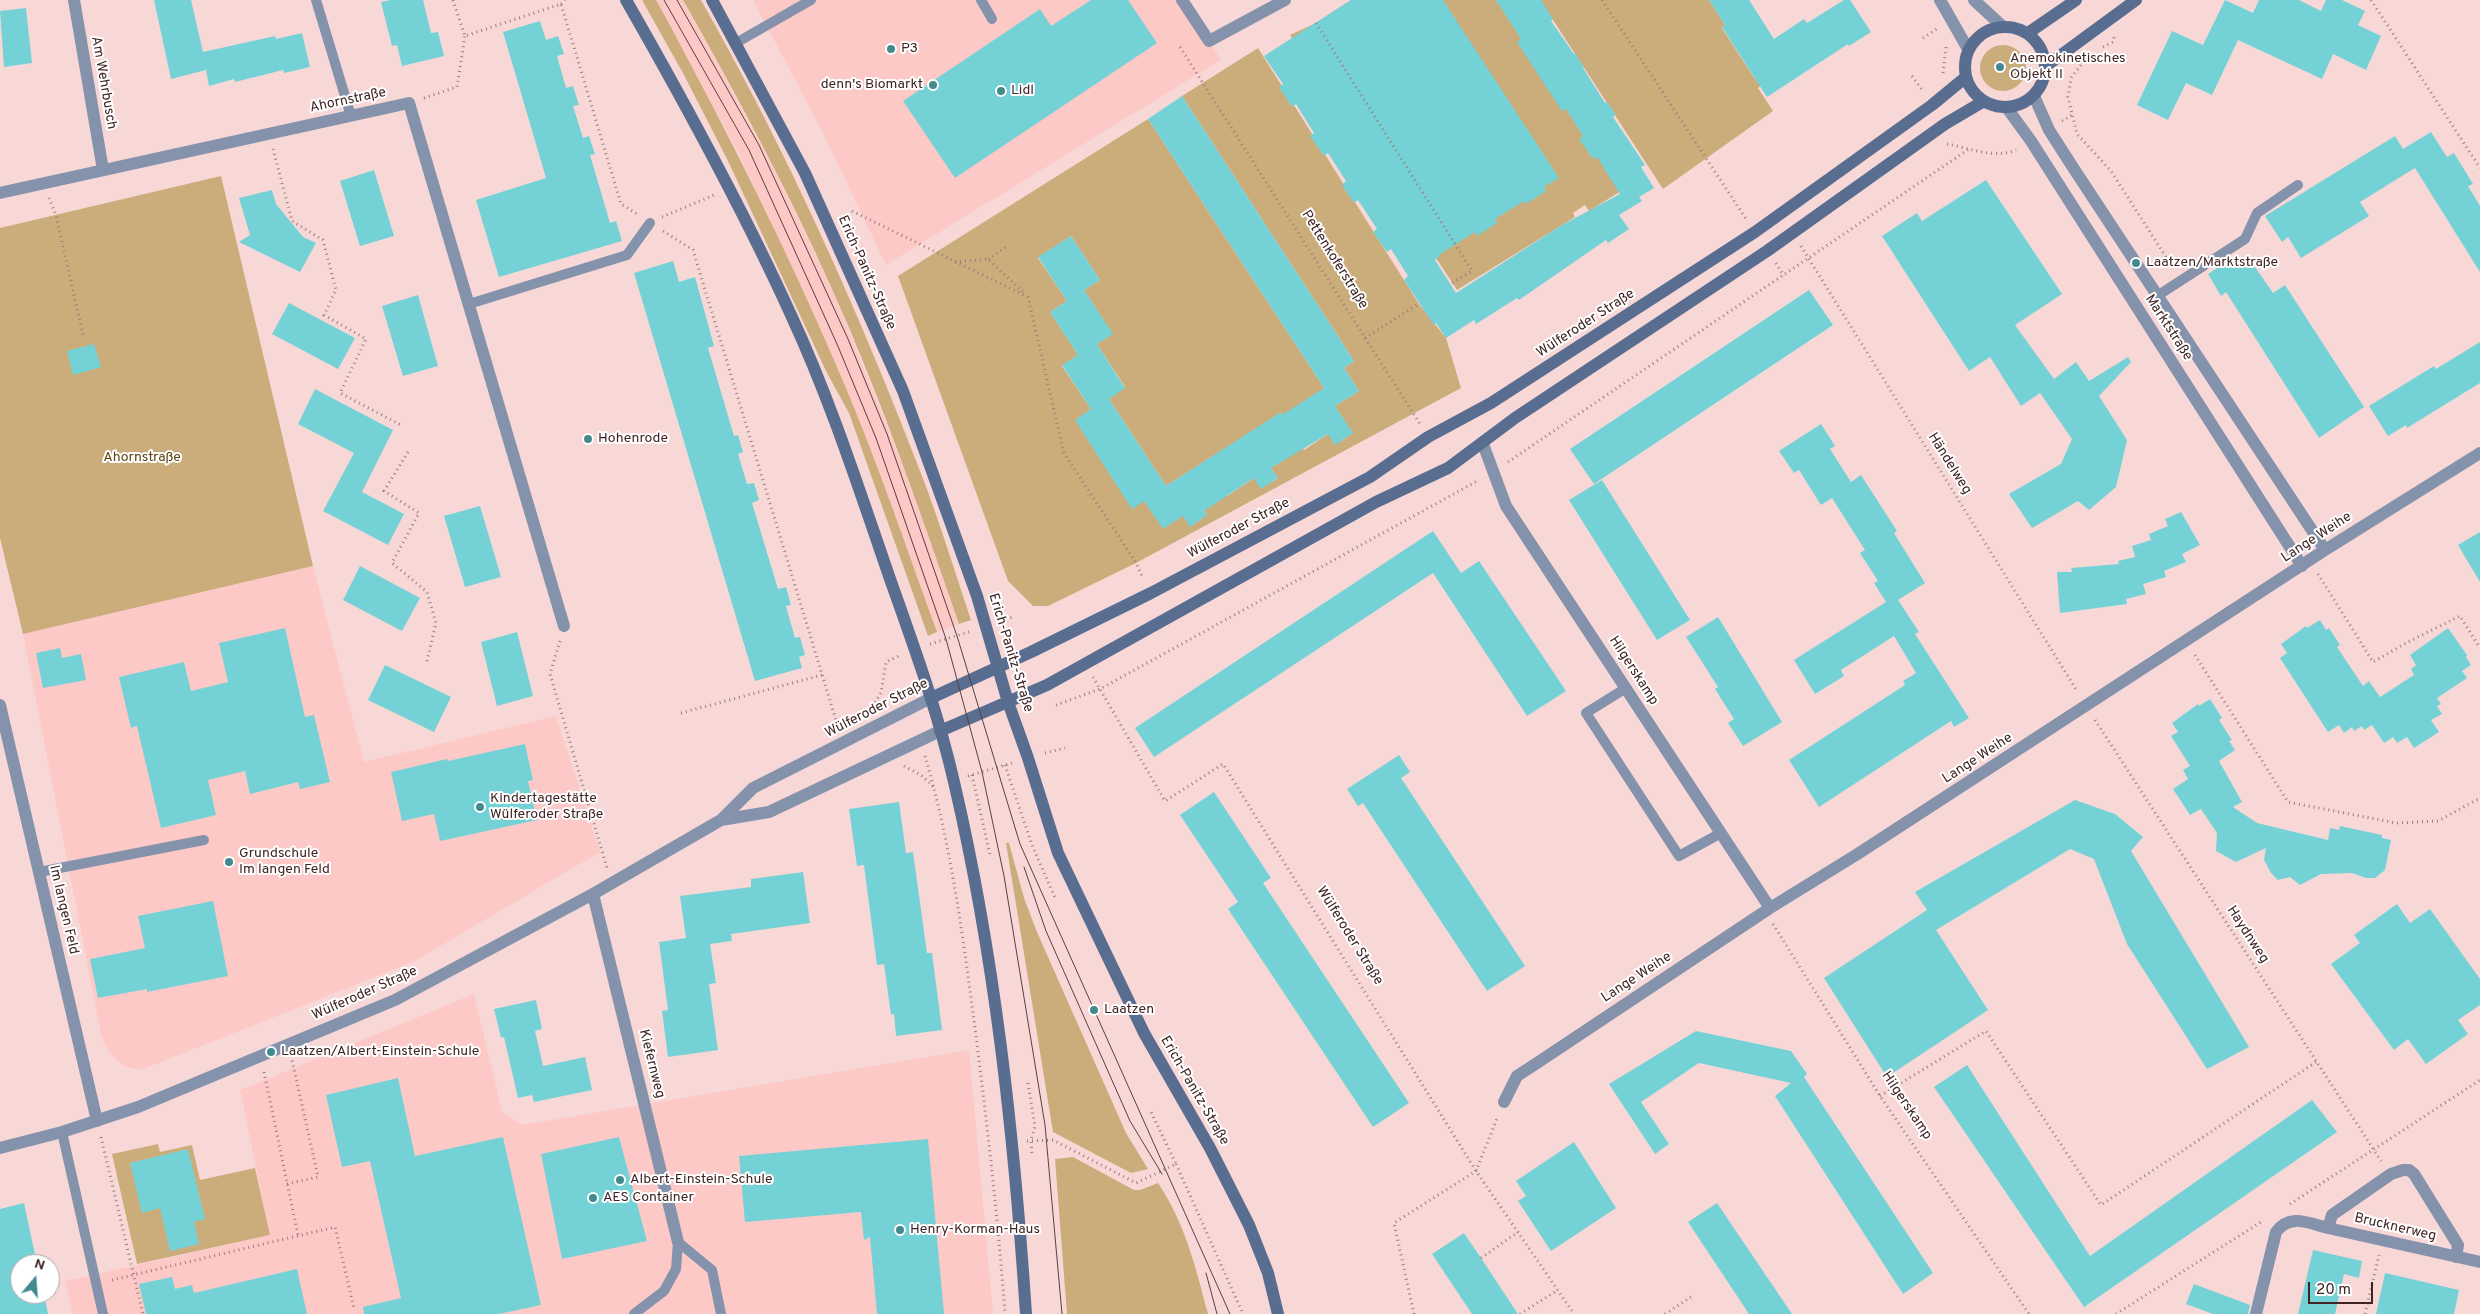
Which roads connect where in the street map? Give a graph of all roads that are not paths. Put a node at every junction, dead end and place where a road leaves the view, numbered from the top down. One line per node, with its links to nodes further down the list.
1 (74, 0): 24 (street, Am Wehrbusch)
2 (316, 0): 23 (lane)
3 (626, 0): 37 (street)
4 (712, 0): 16 (street, Erich-Panitz-Straße)
5 (811, 0): 16 (lane)
6 (981, 0): 13 (lane)
7 (1182, 0): 8 (street)
8 (1285, 0)
9 (1940, 0): 17 (street)
10 (1974, 0): 14 (street)
11 (2076, 0): 15 (street)
12 (2136, 0): 18 (street)
13 (992, 19)
14 (2002, 26): 15 (street); 17 (street)
15 (2028, 33): 18 (street)
16 (736, 43): 35 (street, Erich-Panitz-Straße)
17 (1968, 49): 19 (street)
18 (2046, 66): 20 (street)
19 (1966, 77): 21 (street); 35 (street, Wülferoder Straße)
20 (2034, 96): 22 (street); 28 (street, Marktstraße)
21 (1984, 101): 22 (street); 30 (street, Wülferoder Straße)
22 (2006, 108): 33 (street, Marktstraße)
23 (351, 116): 24 (street, Ahornstraße); 29 (street, Ahornstraße)
24 (103, 170): 26 (street, Ahornstraße)
25 (2298, 185): 28 (lane)
26 (0, 193)
27 (650, 223): 29 (lane)
28 (2157, 296): 32 (street, Marktstraße)
29 (469, 304): 34 (street)
30 (1483, 444): 36 (street, Hilgerskamp); 38 (street, Wülferoder Straße)
31 (2480, 453): 32 (street, Lange Weihe)
32 (2325, 550): 33 (street, Lange Weihe)
33 (2306, 563): 46 (street, Lange Weihe)
34 (564, 626)
35 (998, 668): 37 (street, Wülferoder Straße); 38 (street, Erich-Panitz-Straße)
36 (1626, 688): 42 (street, Hilgerskamp); 42 (lane)
37 (931, 698): 40 (street); 41 (street, Wülferoder Straße)
38 (1008, 702): 40 (street, Wülferoder Straße); 59 (street, Erich-Panitz-Straße)
39 (0, 705): 44 (street, Im langen Feld)
40 (940, 731): 41 (street, Wülferoder Straße); 58 (street)
41 (722, 820): 45 (street, Wülferoder Straße)
42 (1721, 833): 46 (street, Hilgerskamp)
43 (204, 840): 44 (lane)
44 (39, 872): 48 (street, Im langen Feld)
45 (593, 894): 48 (street, Wülferoder Straße); 52 (street, Kiefernweg)
46 (1767, 909): 47 (street, Lange Weihe)
47 (1504, 1102)
48 (97, 1121): 49 (street, Wülferoder Straße)
49 (62, 1132): 50 (street, Wülferoder Straße); 55 (lane)
50 (0, 1148)
51 (2328, 1228): 53 (street, Brucknerweg); 53 (street, Brucknerweg); 60 (street, Brucknerweg)
52 (678, 1242): 56 (lane); 57 (lane)
53 (2456, 1257): 54 (street, Brucknerweg)
54 (2480, 1262)
55 (103, 1314)
56 (634, 1314)
57 (721, 1314)
58 (1026, 1314)
59 (1278, 1314)
60 (2256, 1314)

